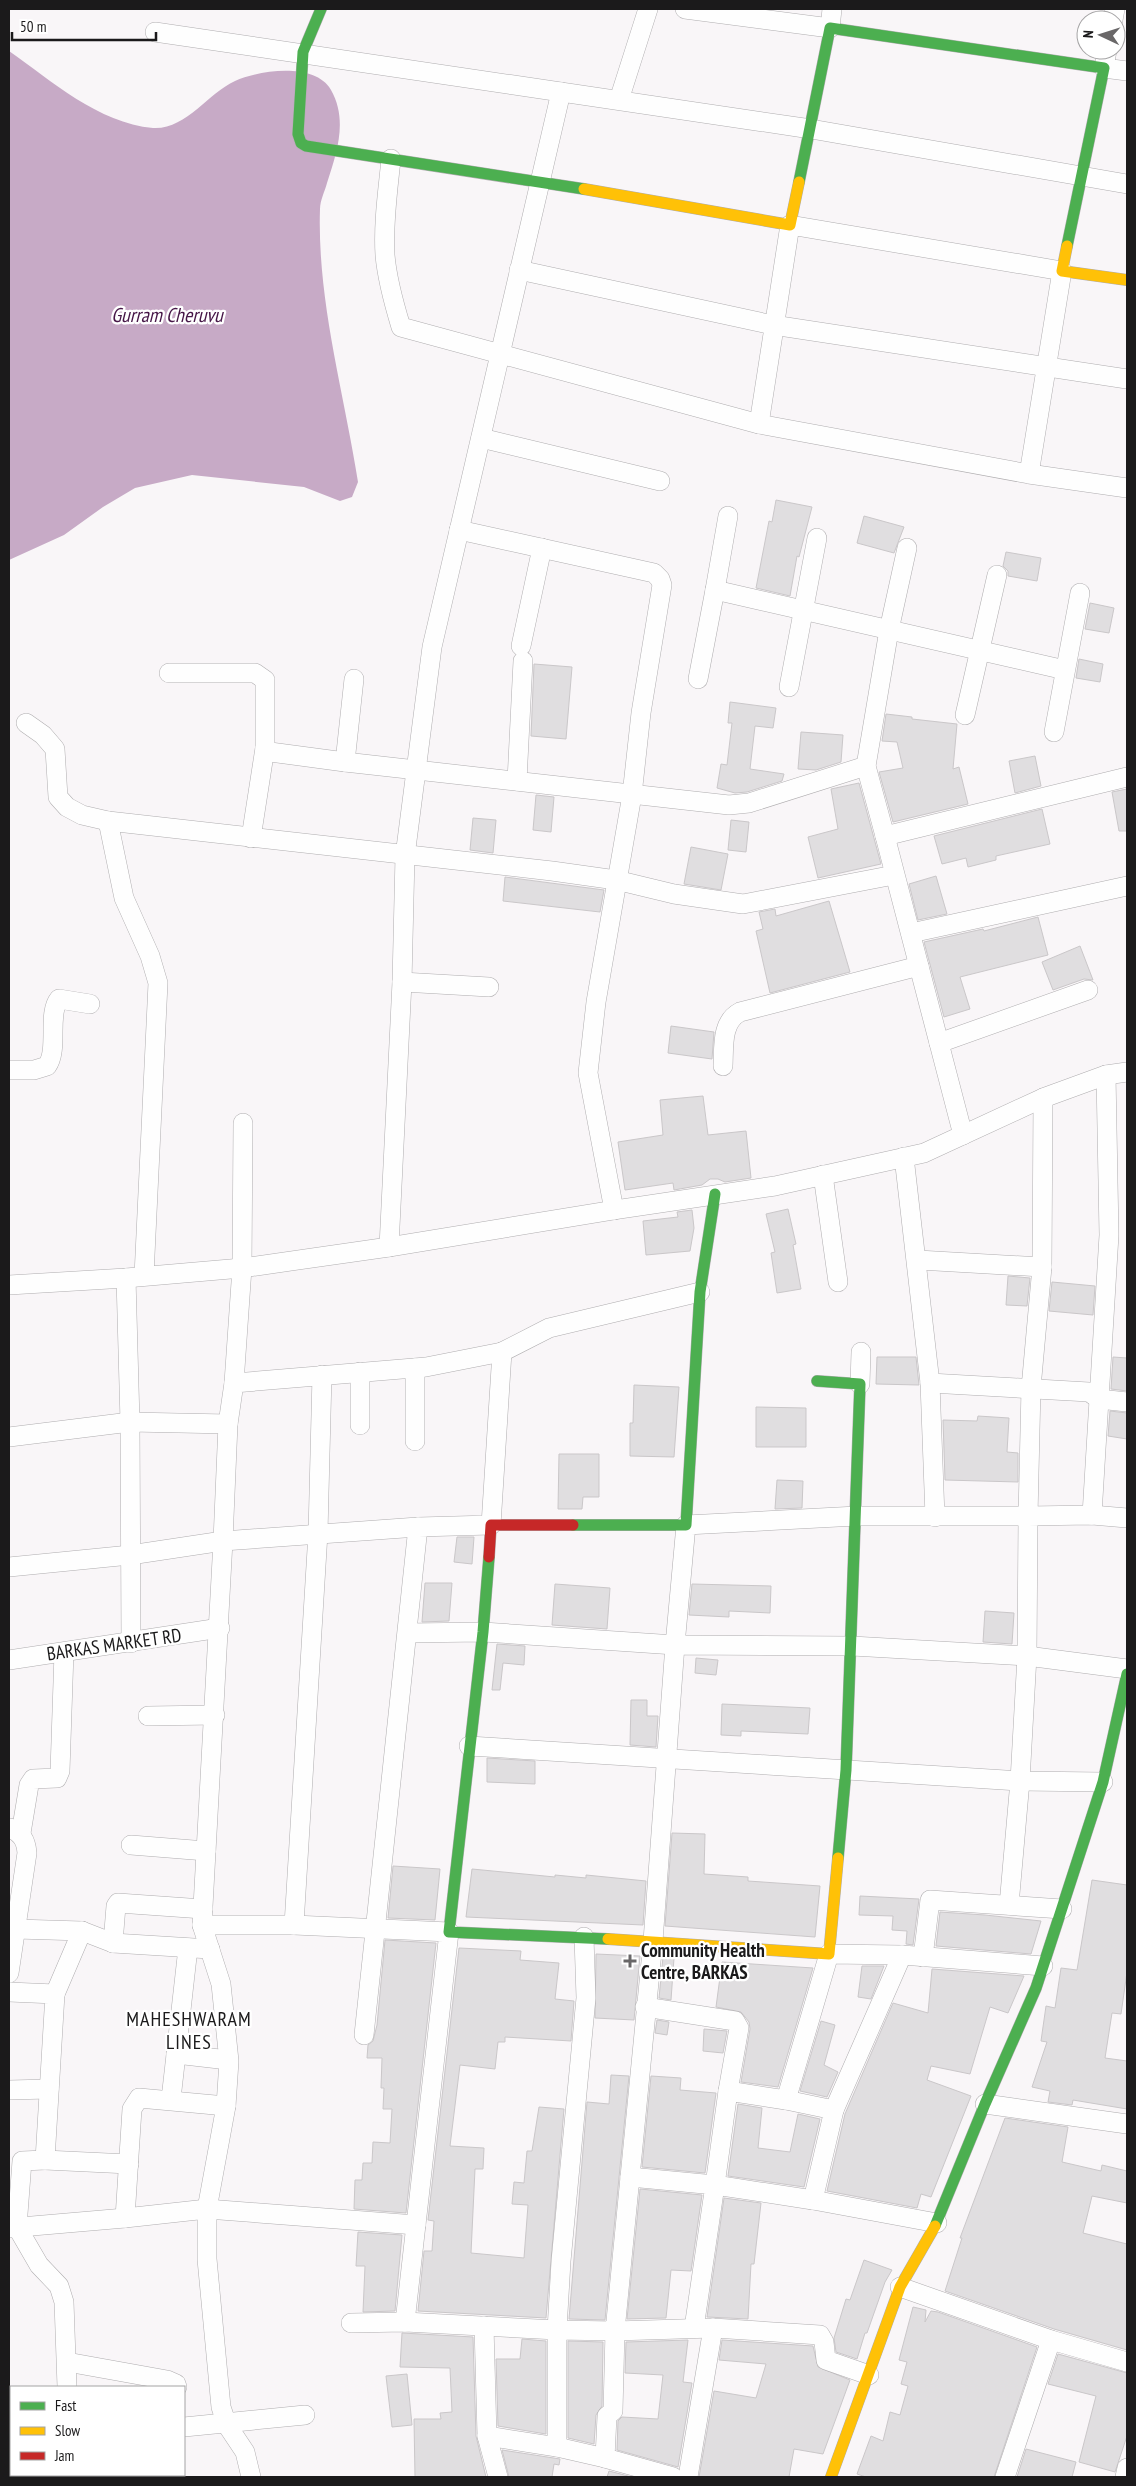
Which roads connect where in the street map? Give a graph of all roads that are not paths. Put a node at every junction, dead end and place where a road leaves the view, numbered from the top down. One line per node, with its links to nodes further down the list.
1 (321, 9): 7 (street)
2 (648, 9): 13 (street)
3 (684, 9): 5 (street)
4 (832, 9): 5 (street)
5 (830, 28): 8 (street); 14 (street)
6 (155, 32): 7 (street)
7 (303, 52): 12 (street); 15 (street)
8 (1076, 56)
9 (1106, 60): 16 (street)
10 (1108, 60): 11 (street)
11 (1127, 72)
12 (561, 92): 13 (street); 17 (street)
13 (619, 100): 14 (street)
14 (811, 129): 16 (street); 19 (street)
15 (391, 159): 17 (street); 24 (street)
16 (1083, 177): 18 (street); 21 (street)
17 (540, 181): 19 (street); 20 (street)
18 (1127, 184)
19 (790, 225): 21 (street); 23 (street)
20 (519, 270): 23 (street); 24 (street)
21 (1062, 271): 22 (street); 25 (street)
22 (1127, 280)
23 (773, 325): 25 (street); 27 (street)
24 (500, 355): 27 (street); 28 (street)
25 (1045, 367): 26 (street); 29 (street)
26 (1127, 379)
27 (759, 424): 29 (street)
28 (481, 438): 30 (street); 33 (street)
29 (1028, 474): 31 (street)
30 (660, 481)
31 (1127, 488)
32 (728, 516): 38 (street)
33 (459, 530): 35 (street); 54 (street)
34 (817, 538): 40 (street)
35 (542, 548): 56 (street); 57 (street)
36 (907, 548): 41 (street)
37 (997, 574): 42 (street)
38 (716, 590): 40 (street); 46 (street)
39 (1080, 593): 43 (street)
40 (803, 610): 41 (street); 47 (street)
41 (889, 630): 42 (street); 53 (street)
42 (980, 650): 43 (street); 48 (street)
43 (1065, 670): 50 (street)
44 (169, 674): 51 (street)
45 (354, 679): 52 (street)
46 (698, 679)
47 (789, 687)
48 (965, 715)
49 (26, 723): 58 (street)
50 (1054, 732)
51 (265, 748): 52 (street); 60 (street)
52 (345, 762): 54 (street)
53 (866, 766): 57 (street); 59 (street)
54 (415, 771): 56 (street); 61 (street)
55 (1127, 777): 59 (street)
56 (517, 781): 57 (street)
57 (632, 795): 63 (street)
58 (108, 822): 60 (street); 87 (street)
59 (885, 836): 62 (street)
60 (251, 838): 61 (street)
61 (405, 856): 63 (street); 67 (street)
62 (894, 875): 63 (street); 65 (street)
63 (616, 880): 82 (street)
64 (1127, 886): 65 (street)
65 (911, 932): 66 (street)
66 (920, 966): 71 (street); 72 (street)
67 (402, 982): 68 (street); 83 (street)
68 (489, 987)
69 (1088, 990): 71 (street)
70 (90, 1004): 73 (street)
71 (939, 1043): 78 (street)
72 (723, 1066)
73 (9, 1070)
74 (1127, 1072): 75 (street)
75 (1106, 1075): 76 (street); 101 (street)
76 (1043, 1098): 78 (street); 85 (street)
77 (243, 1124): 86 (street)
78 (963, 1135): 79 (street)
79 (904, 1158): 80 (street); 84 (street)
80 (823, 1175): 81 (street); 88 (street)
81 (714, 1194): 82 (street); 90 (street)
82 (614, 1210): 83 (street)
83 (389, 1247): 86 (street)
84 (918, 1260): 85 (street); 98 (street)
85 (1042, 1266): 100 (street)
86 (242, 1268): 87 (street); 97 (street)
87 (135, 1277): 89 (street); 103 (street)
88 (838, 1282)
89 (9, 1285)
90 (700, 1292): 91 (street); 113 (street)
91 (502, 1352): 93 (street); 114 (street)
92 (861, 1352): 99 (street)
93 (415, 1368): 94 (street); 107 (street)
94 (360, 1372): 95 (street); 105 (street)
95 (322, 1375): 97 (street); 116 (street)
96 (817, 1381): 99 (street)
97 (234, 1383): 104 (street)
98 (930, 1383): 100 (street); 111 (street)
99 (860, 1384): 109 (street)
100 (1031, 1388): 101 (street); 110 (street)
101 (1099, 1399): 102 (street); 108 (street)
102 (1127, 1402)
103 (130, 1422): 104 (street); 106 (street); 118 (street)
104 (228, 1424): 117 (street)
105 (360, 1425)
106 (9, 1437)
107 (415, 1441)
108 (1092, 1515): 110 (street); 112 (street)
109 (856, 1516): 111 (street); 113 (street); 125 (street)
110 (1028, 1516): 111 (street); 127 (street)
111 (935, 1517)
112 (1127, 1518)
113 (686, 1525): 114 (street); 124 (street)
114 (491, 1526): 115 (street); 122 (street)
115 (418, 1527): 116 (street); 121 (street)
116 (318, 1533): 117 (street); 144 (street)
117 (223, 1541): 118 (street); 120 (street)
118 (130, 1555): 119 (street); 123 (street)
119 (9, 1567)
120 (220, 1628): 123 (street, BARKAS MARKET RD); 132 (street)
121 (408, 1632): 122 (street); 146 (street)
122 (483, 1632): 124 (street); 133 (street)
123 (130, 1643): 126 (street, BARKAS MARKET RD)
124 (675, 1646): 125 (street); 134 (street)
125 (852, 1646): 127 (street); 135 (street)
126 (64, 1652): 128 (street, BARKAS MARKET RD); 138 (street)
127 (1027, 1656): 129 (street); 136 (street)
128 (9, 1660)
129 (1127, 1669)
130 (1127, 1674): 137 (street)
131 (148, 1716): 132 (street)
132 (215, 1716): 140 (street)
133 (470, 1746): 134 (street); 148 (street)
134 (665, 1759): 135 (street); 150 (street)
135 (846, 1770): 136 (street); 154 (street)
136 (1020, 1781): 137 (street); 141 (street)
137 (1102, 1782): 142 (street)
138 (15, 1831): 145 (street)
139 (131, 1845): 140 (street)
140 (206, 1851): 143 (street)
141 (1009, 1905): 142 (street); 156 (street)
142 (1062, 1909): 157 (street)
143 (202, 1917): 144 (street); 151 (street); 153 (street)
144 (294, 1925): 146 (street)
145 (16, 1928): 147 (street); 158 (street)
146 (374, 1930): 148 (street); 162 (street)
147 (82, 1931): 151 (street); 160 (street)
148 (449, 1932): 149 (street); 182 (street)
149 (584, 1937): 150 (street); 189 (street)
150 (653, 1941): 154 (street); 161 (street)
151 (113, 1943): 152 (street)
152 (188, 1948): 153 (street); 163 (street)
153 (210, 1949): 164 (street)
154 (829, 1954): 155 (street); 169 (street)
155 (902, 1955): 156 (street); 172 (street)
156 (923, 1957): 157 (street)
157 (1043, 1966): 170 (street)
158 (9, 1973)
159 (9, 1992): 160 (street)
160 (55, 1994): 165 (street)
161 (645, 2007): 167 (street); 176 (street)
162 (364, 2035)
163 (176, 2054): 164 (street); 168 (street)
164 (228, 2060): 171 (street)
165 (50, 2089): 166 (street); 174 (street)
166 (9, 2090)
167 (728, 2091): 169 (street); 177 (street)
168 (171, 2099): 171 (street); 175 (street)
169 (786, 2100): 172 (street)
170 (985, 2104): 173 (street); 181 (street)
171 (226, 2106): 179 (street)
172 (834, 2110): 178 (street)
173 (1127, 2124)
174 (45, 2160): 175 (street); 183 (street)
175 (129, 2164): 180 (street)
176 (630, 2177): 177 (street); 190 (street)
177 (715, 2184): 178 (street); 188 (street)
178 (813, 2200): 181 (street)
179 (208, 2210): 180 (street); 182 (street); 199 (street)
180 (125, 2218): 183 (street)
181 (937, 2223): 184 (street)
182 (416, 2225): 185 (street)
183 (13, 2228): 192 (street)
184 (900, 2288): 191 (street); 194 (street)
185 (405, 2322): 186 (street); 187 (street)
186 (351, 2323)
187 (484, 2326): 189 (street); 200 (street)
188 (704, 2328): 190 (street); 194 (street); 207 (street)
189 (557, 2330): 190 (street); 201 (street)
190 (615, 2331): 202 (street)
191 (1051, 2340): 193 (street); 209 (street)
192 (67, 2362): 195 (street); 196 (street)
193 (1127, 2362)
194 (869, 2375): 208 (street)
195 (67, 2386)
196 (177, 2386)
197 (304, 2416): 199 (street)
198 (185, 2424): 199 (street)
199 (227, 2425): 204 (street)
200 (487, 2436): 201 (street); 205 (street)
201 (557, 2447): 202 (street)
202 (605, 2458): 206 (street)
203 (1127, 2468): 210 (street)
204 (251, 2477)
205 (498, 2477)
206 (673, 2477)
207 (688, 2477)
208 (831, 2477)
209 (1005, 2477)
210 (1125, 2477)

